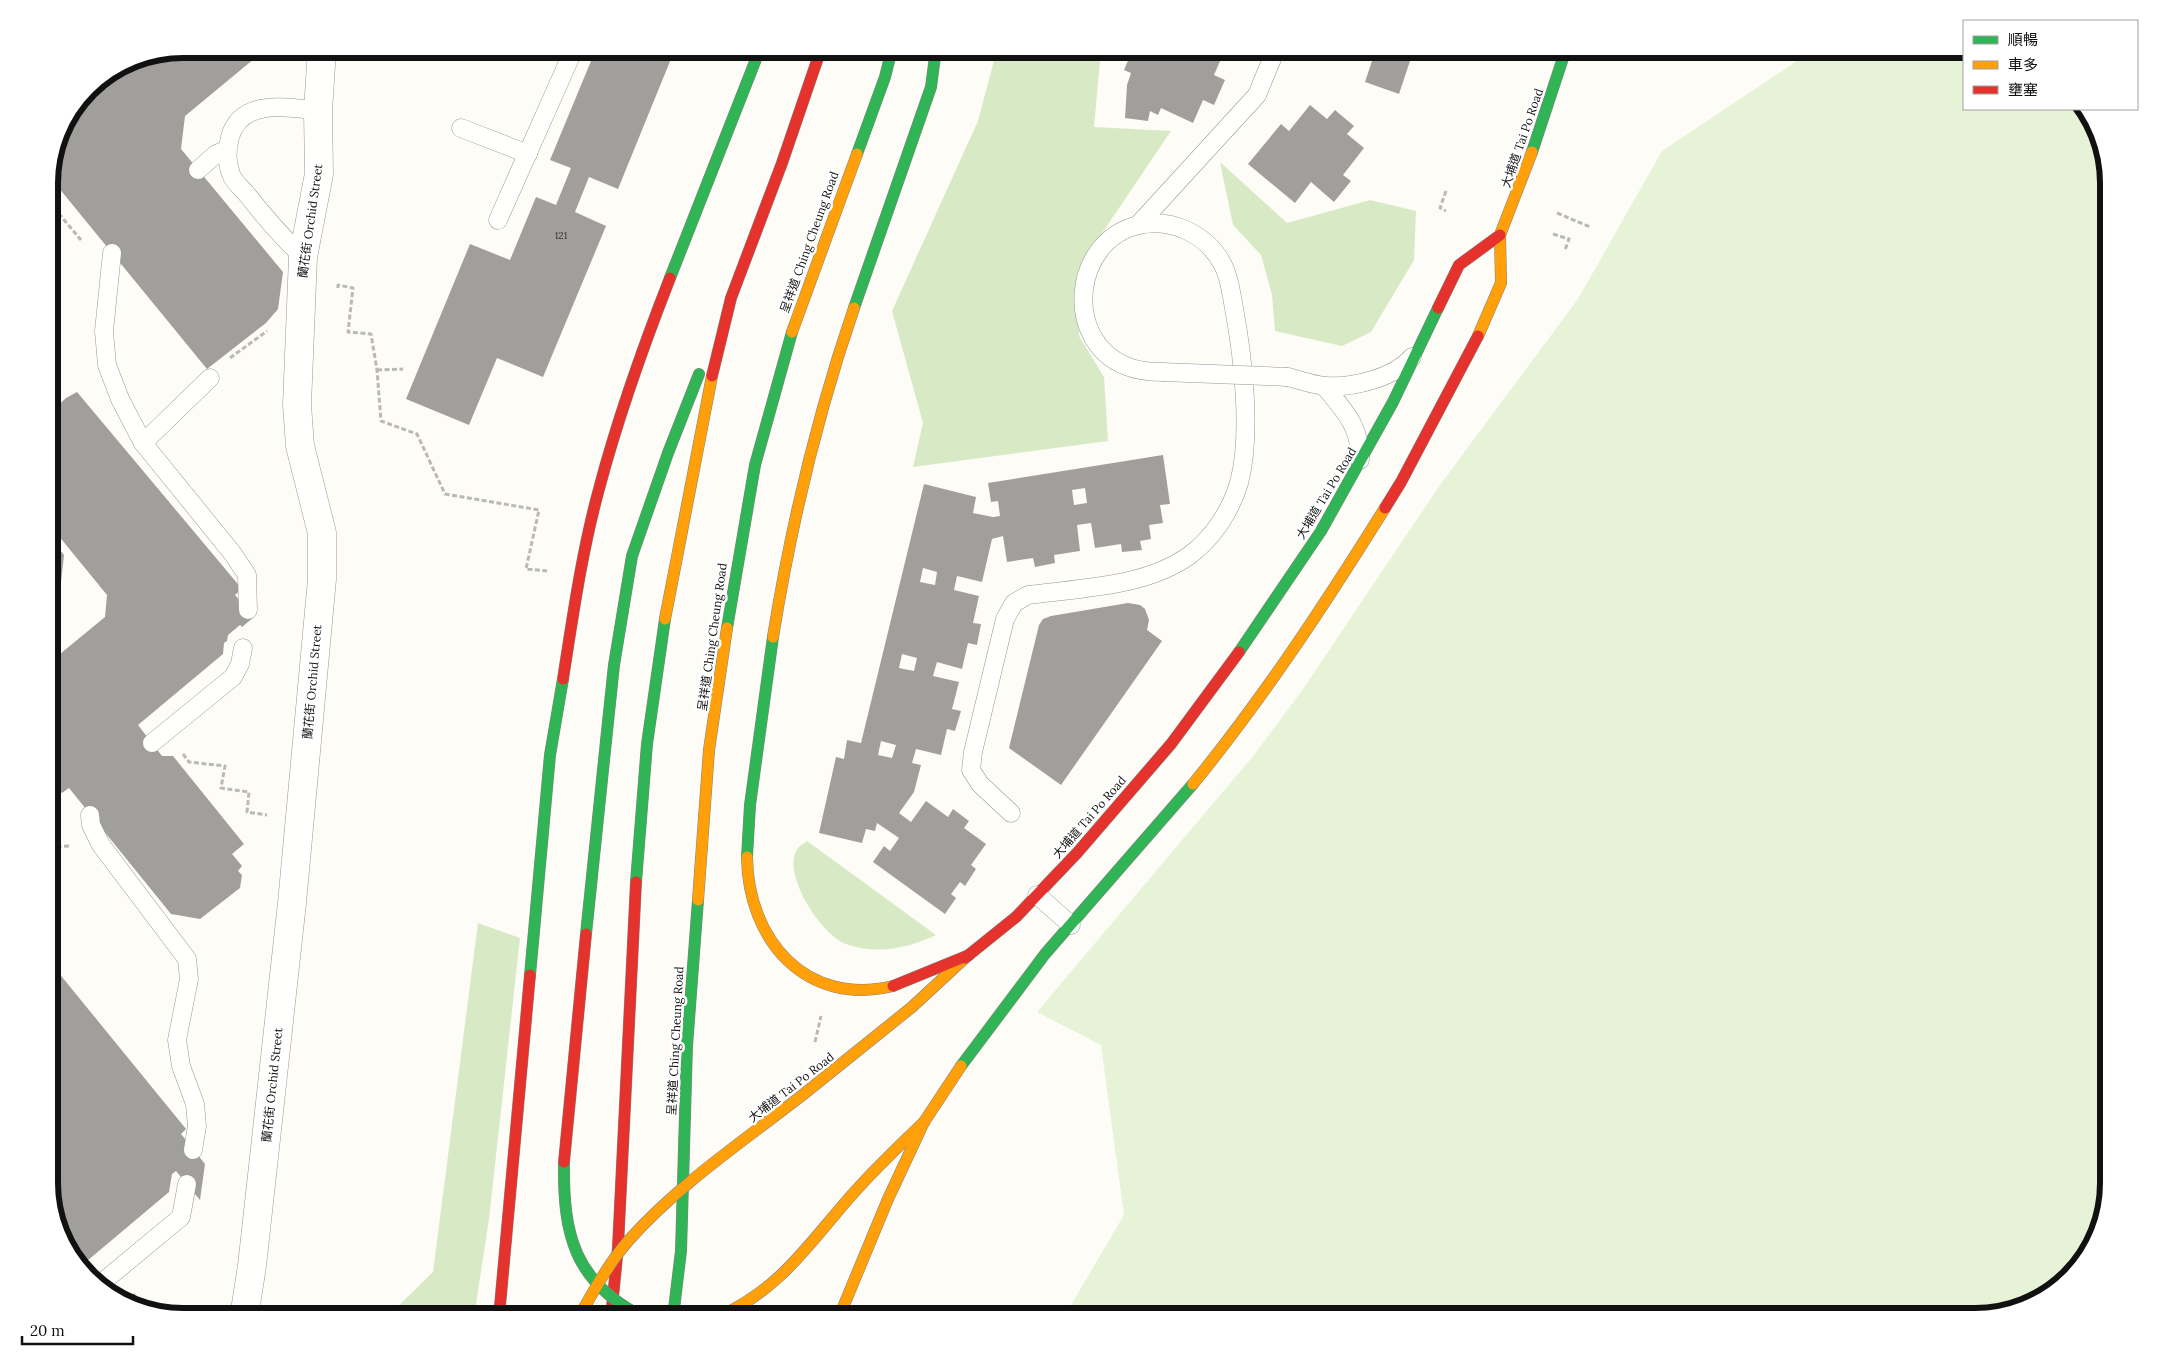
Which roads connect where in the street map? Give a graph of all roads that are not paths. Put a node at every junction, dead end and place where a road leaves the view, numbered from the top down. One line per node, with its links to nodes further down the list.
1 (321, 58): 9 (street, 蘭花街 Orchid Street)
2 (570, 58): 12 (lane)
3 (756, 58): 38 (main road)
4 (818, 58): 19 (main road)
5 (890, 58): 42 (main road, 呈祥道 Ching Cheung Road)
6 (935, 58): 32 (main road)
7 (1272, 58): 15 (lane)
8 (1563, 58): 16 (main road, 大埔道 Tai Po Road)
9 (318, 110): 11 (lane); 18 (street, 蘭花街 Orchid Street)
10 (461, 128): 12 (lane)
11 (226, 150): 13 (lane); 18 (lane)
12 (528, 154): 14 (lane)
13 (198, 170)
14 (498, 220)
15 (1138, 225): 22 (lane, bridge); 28 (lane)
16 (1500, 235): 20 (main road, 大埔道 Tai Po Road); 31 (main road, 大埔道 Tai Po Road)
17 (112, 253): 23 (lane)
18 (303, 257): 37 (street, 蘭花街 Orchid Street)
19 (731, 298): 40 (main road); 41 (main road, bridge)
20 (1420, 347): 22 (lane); 24 (main road, 大埔道 Tai Po Road)
21 (210, 378): 23 (lane)
22 (1324, 386): 24 (lane)
23 (142, 442): 25 (lane)
24 (1360, 463): 30 (main road, 大埔道 Tai Po Road)
25 (248, 610)
26 (243, 648): 27 (lane)
27 (152, 743)
28 (1011, 813)
29 (90, 815): 34 (lane)
30 (1037, 895): 31 (lane); 32 (main road, 大埔道 Tai Po Road)
31 (1071, 925): 33 (main road, 大埔道 Tai Po Road)
32 (969, 955): 39 (main road, 大埔道 Tai Po Road, bridge)
33 (924, 1122): 43 (main road); 44 (main road, 大埔道 Tai Po Road)
34 (193, 1150)
35 (187, 1184): 36 (lane)
36 (105, 1280)
37 (245, 1308)
38 (500, 1308)
39 (583, 1308)
40 (612, 1308)
41 (624, 1308)
42 (674, 1308)
43 (736, 1308)
44 (843, 1308)

